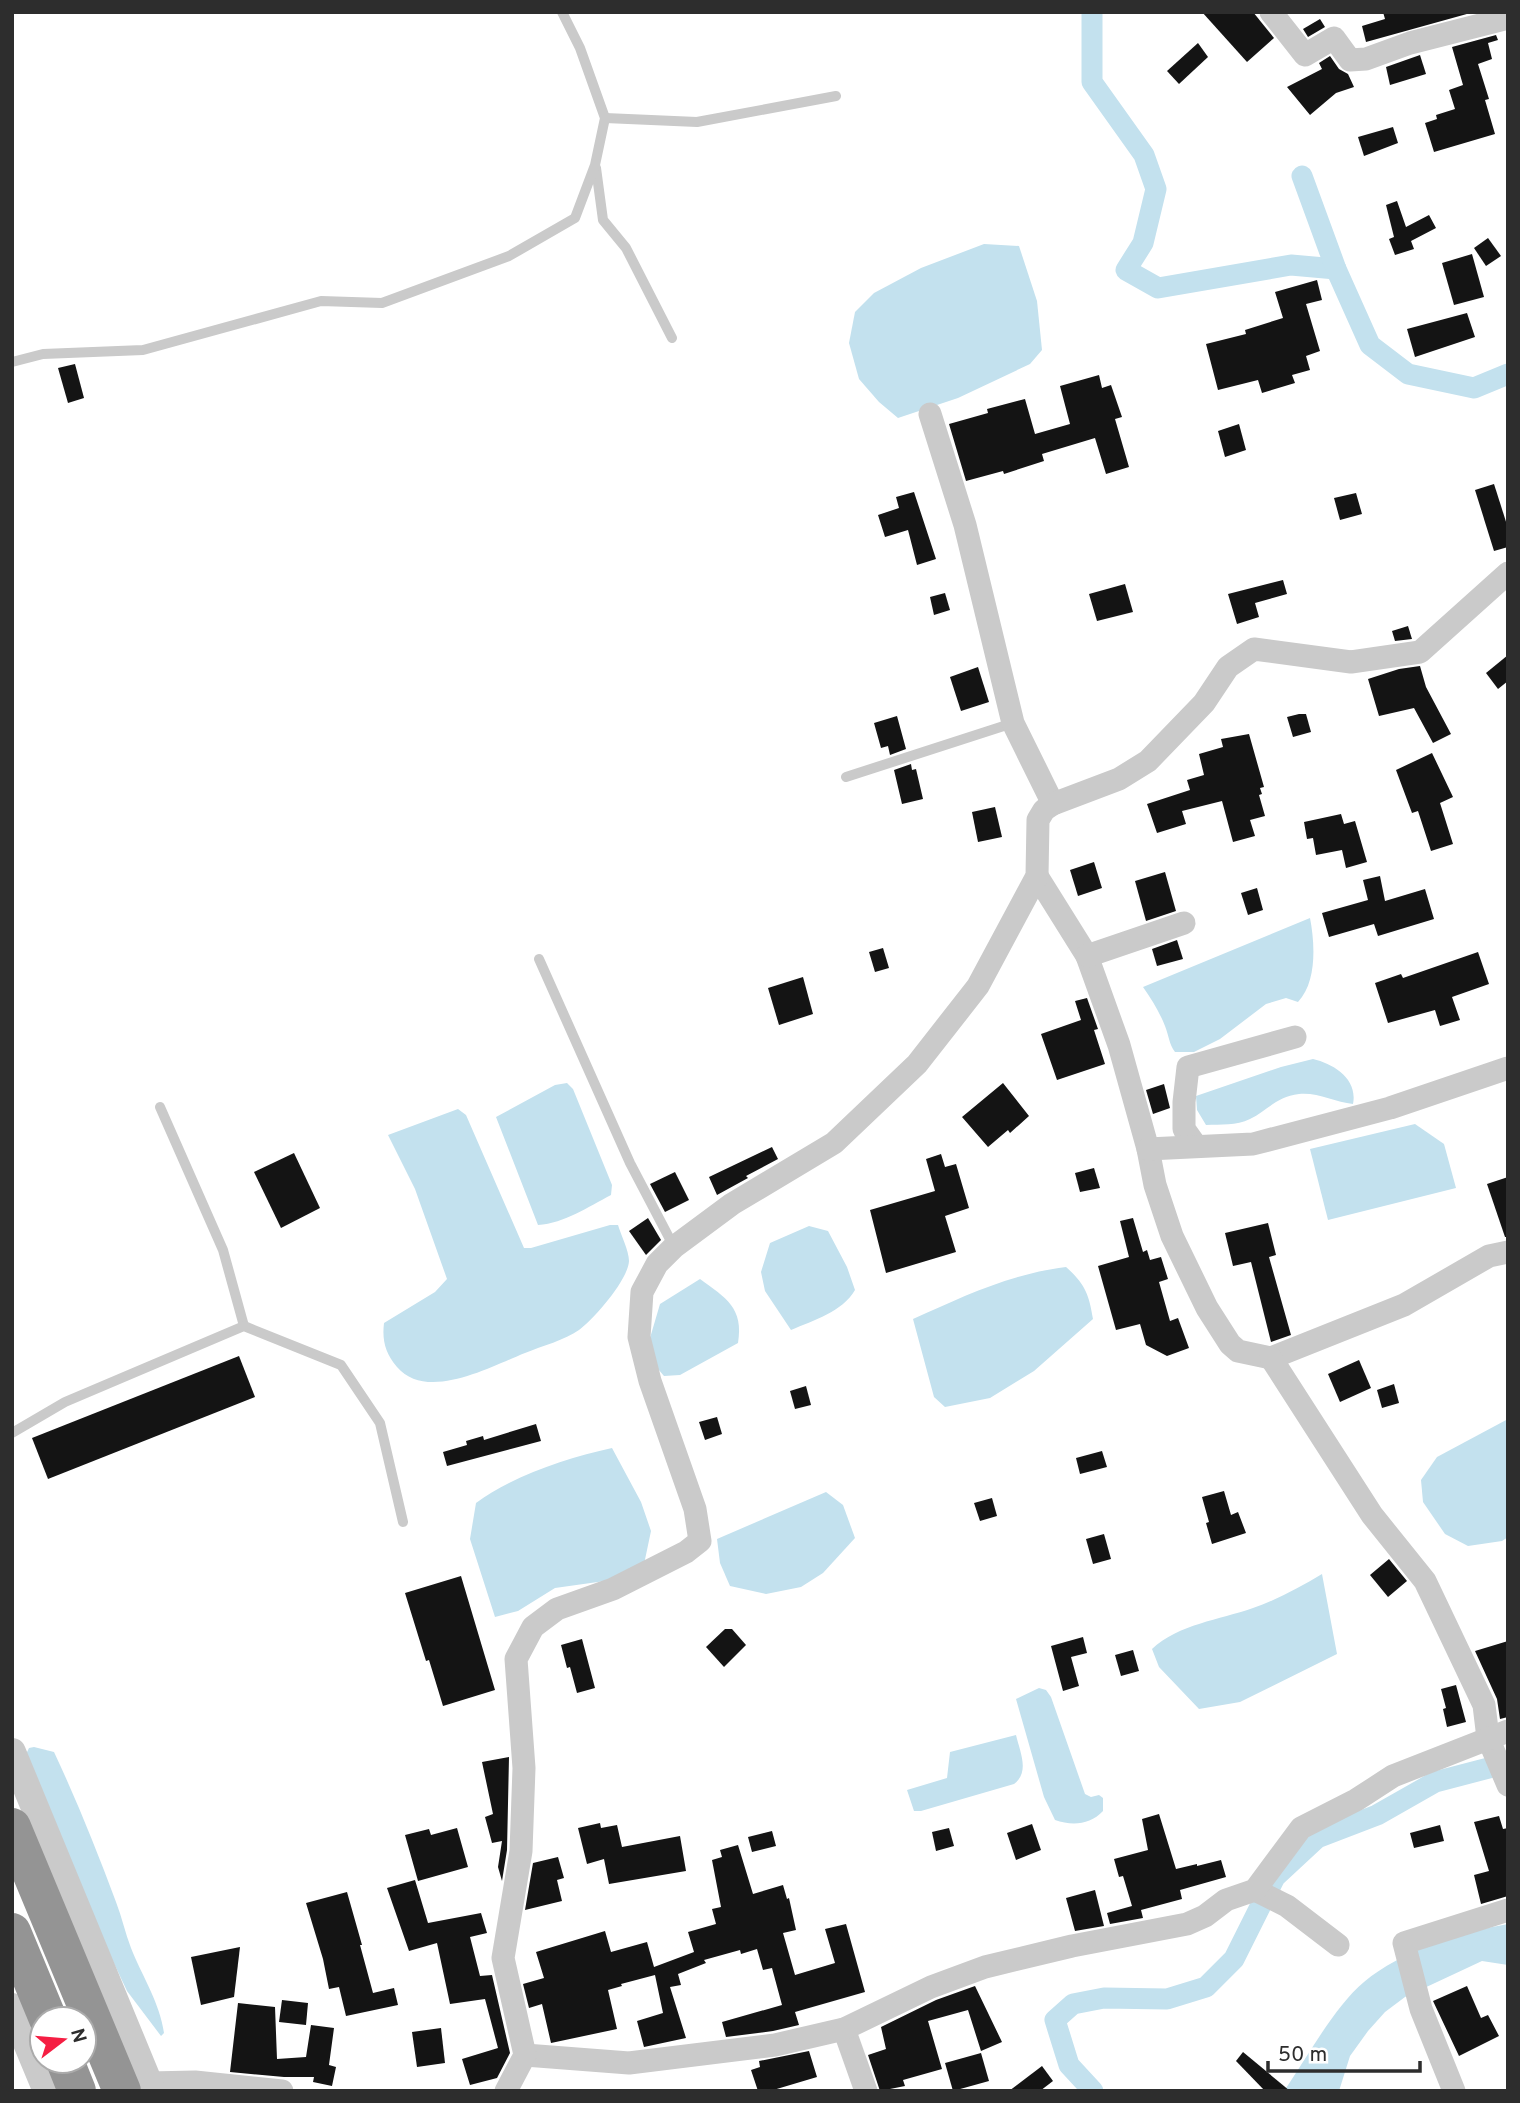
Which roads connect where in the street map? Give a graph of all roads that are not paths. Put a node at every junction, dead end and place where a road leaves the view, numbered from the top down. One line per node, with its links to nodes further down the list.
1 (562, 12): 5 (lane)
2 (1271, 12): 3 (street)
3 (1508, 18)
4 (836, 96): 5 (lane)
5 (605, 118): 6 (lane)
6 (596, 165): 7 (lane); 8 (lane)
7 (672, 338)
8 (12, 362)
9 (930, 414): 11 (street)
10 (1508, 573): 13 (street)
11 (1013, 723): 12 (lane); 13 (street)
12 (846, 777)
13 (1053, 804): 14 (street)
14 (1037, 876): 16 (street); 23 (street)
15 (1184, 922): 16 (street)
16 (1087, 956): 22 (street)
17 (539, 959): 23 (lane)
18 (1295, 1037): 21 (street)
19 (1508, 1068): 21 (street)
20 (160, 1107): 25 (lane)
21 (1196, 1146): 22 (street)
22 (1148, 1149): 26 (street)
23 (674, 1247): 40 (street)
24 (1508, 1252): 26 (street)
25 (244, 1326): 27 (lane); 28 (lane)
26 (1271, 1358): 29 (street)
27 (12, 1433)
28 (403, 1522)
29 (1498, 1735): 31 (street); 33 (street)
30 (12, 1752): 41 (street)
31 (1508, 1785)
32 (12, 1827): 41 (highway)
33 (1255, 1890): 36 (street); 39 (street)
34 (1508, 1910): 46 (street)
35 (12, 1932): 37 (highway)
36 (1338, 1945)
37 (42, 2005)
38 (12, 2007): 42 (street)
39 (844, 2029): 40 (street); 45 (street)
40 (524, 2055): 44 (street)
41 (141, 2088): 43 (street)
42 (47, 2091)
43 (282, 2091)
44 (506, 2091)
45 (866, 2091)
46 (1454, 2091)

